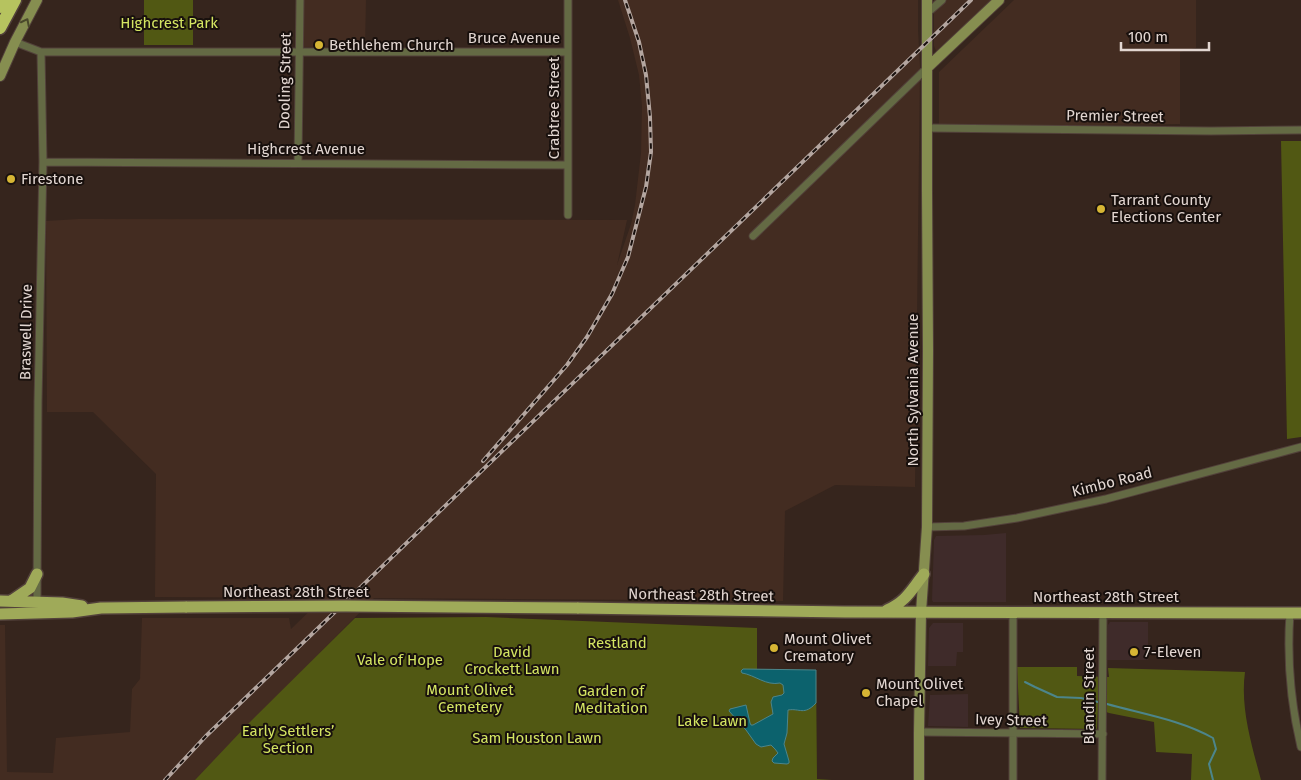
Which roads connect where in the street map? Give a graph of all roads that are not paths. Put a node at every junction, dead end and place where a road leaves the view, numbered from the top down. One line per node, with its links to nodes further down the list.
1 (3, 0): 9 (highway)
2 (15, 0): 11 (highway)
3 (37, 0): 12 (main road, one-way to 3)
4 (300, 0): 14 (street, Dooling Street)
5 (568, 0): 15 (street, Crabtree Street)
6 (927, 0): 10 (main road, North Sylvania Avenue)
7 (942, 0): 10 (street)
8 (999, 0): 16 (main road)
9 (0, 7)
10 (927, 13): 16 (main road, North Sylvania Avenue)
11 (0, 28)
12 (15, 42): 13 (street); 17 (main road)
13 (41, 52): 14 (street, Bruce Avenue); 20 (street, Braswell Drive)
14 (299, 52): 15 (street, Bruce Avenue); 21 (street, Dooling Street)
15 (568, 52): 22 (street, Crabtree Street)
16 (928, 67): 18 (main road, North Sylvania Avenue); 24 (street)
17 (0, 76)
18 (928, 128): 19 (street, Premier Street); 26 (main road, North Sylvania Avenue)
19 (1301, 130)
20 (43, 162): 21 (street, Highcrest Avenue); 27 (street, Braswell Drive)
21 (298, 163): 22 (street, Highcrest Avenue)
22 (568, 165): 23 (street, Crabtree Street)
23 (568, 215)
24 (753, 236)
25 (1301, 447): 26 (street, Kimbo Road)
26 (927, 527): 28 (main road, North Sylvania Avenue)
27 (37, 574): 29 (main road); 30 (street, Braswell Drive)
28 (924, 574): 31 (main road); 32 (main road, North Sylvania Avenue)
29 (5, 601): 30 (main road, Northeast 28th Street)
30 (37, 608): 31 (main road, Northeast 28th Street, bridge); 36 (main road, Northeast 28th Street)
31 (882, 612): 32 (main road, Northeast 28th Street)
32 (921, 612): 33 (main road, Northeast 28th Street); 37 (main road, North Sylvania Avenue)
33 (1013, 612): 34 (main road, Northeast 28th Street); 38 (street)
34 (1103, 612): 35 (main road, Northeast 28th Street); 39 (street, Blandin Street)
35 (1296, 613): 40 (street)
36 (0, 614)
37 (919, 732): 38 (street, Ivey Street); 41 (main road, North Sylvania Avenue)
38 (1012, 733): 39 (street, Ivey Street); 42 (street)
39 (1103, 734): 43 (street, Blandin Street)
40 (1301, 747)
41 (919, 780)
42 (1013, 780)
43 (1102, 780)

